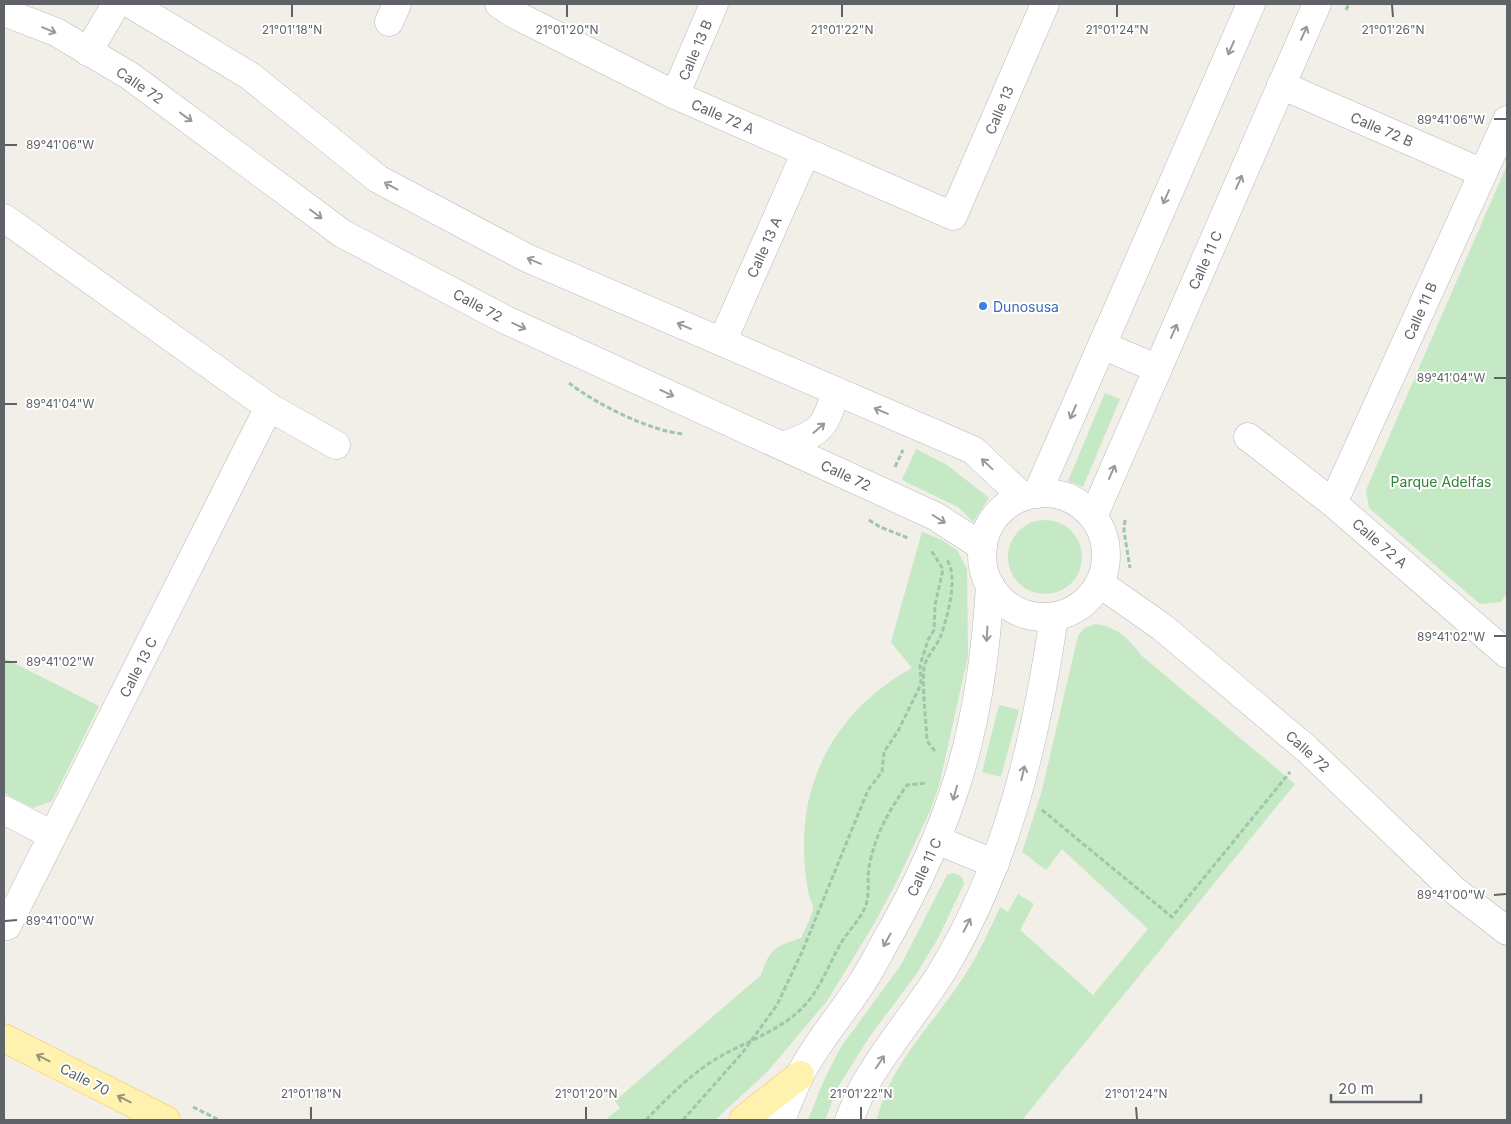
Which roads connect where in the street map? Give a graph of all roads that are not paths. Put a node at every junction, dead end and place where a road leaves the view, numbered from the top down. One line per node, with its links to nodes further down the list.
1 (116, 4): 9 (main road)
2 (131, 4): 17 (main road, one-way to 2)
3 (499, 4): 11 (main road, Calle 72 A)
4 (714, 4): 11 (main road, Calle 13 B)
5 (1044, 4): 15 (main road, Calle 13)
6 (1251, 4): 18 (main road, one-way to 18)
7 (1317, 4): 10 (main road, Calle 11 C, one-way to 7)
8 (4, 12): 9 (main road, Calle 72, one-way to 9)
9 (88, 52): 24 (main road, Calle 72, one-way to 24)
10 (1282, 85): 14 (main road, Calle 72 B); 19 (main road, Calle 11 C, one-way to 10)
11 (675, 96): 13 (main road, Calle 72 A)
12 (1507, 120): 14 (main road, Calle 11 B)
13 (806, 152): 15 (main road, Calle 72 A); 17 (main road, Calle 13 A)
14 (1483, 172): 26 (main road, Calle 11 B)
15 (953, 216)
16 (7, 228): 21 (main road)
17 (722, 342): 20 (main road)
18 (1102, 345): 19 (main road); 25 (main road, one-way to 25)
19 (1158, 369): 27 (main road, Calle 11 C, one-way to 19)
20 (836, 391): 24 (main road, one-way to 20); 25 (main road, one-way to 20)
21 (269, 407): 23 (main road); 34 (main road, Calle 13 C)
22 (1248, 437): 26 (main road, Calle 72 A)
23 (336, 445)
24 (783, 446): 28 (main road, Calle 72, one-way to 28)
25 (1030, 496): 27 (main road); 28 (main road)
26 (1333, 503): 32 (main road, Calle 72 A)
27 (1093, 517): 29 (main road)
28 (983, 547): 30 (main road)
29 (1099, 583): 31 (main road); 38 (main road, Calle 72)
30 (990, 585): 31 (main road); 35 (main road, Calle 11 C, one-way to 35)
31 (1054, 617): 36 (main road, one-way to 31)
32 (1502, 639)
33 (4, 810): 34 (main road)
34 (52, 835): 37 (main road, Calle 13 C)
35 (938, 840): 36 (main road); 40 (main road, Calle 11 C, one-way to 40)
36 (995, 864): 44 (main road, one-way to 36)
37 (6, 926)
38 (1507, 931)
39 (4, 1038): 41 (main road, Calle 70, one-way to 39)
40 (800, 1075): 42 (main road); 43 (main road, Calle 11 C)
41 (166, 1120)
42 (743, 1120)
43 (781, 1120)
44 (849, 1120)

